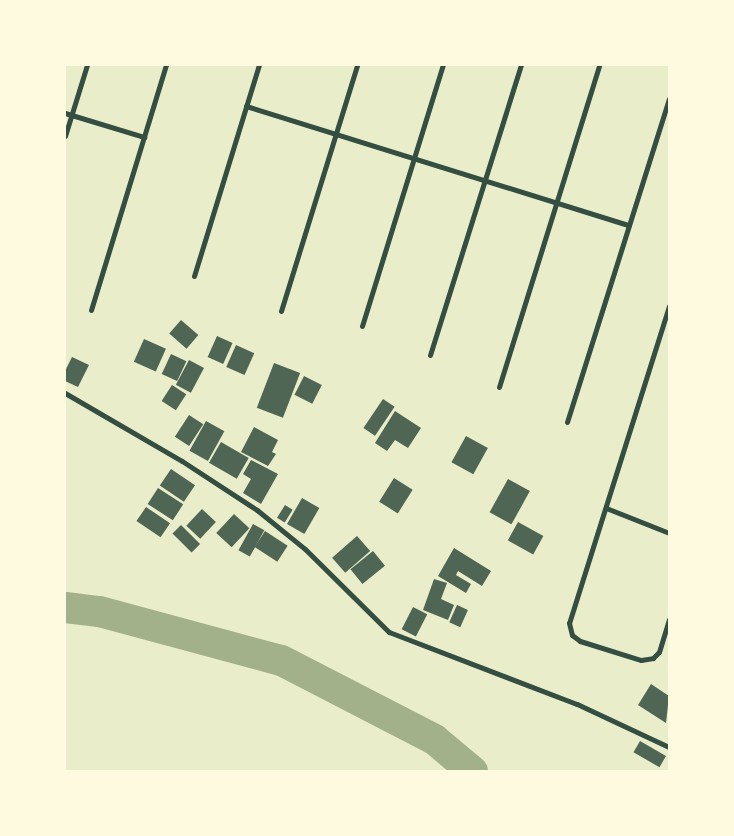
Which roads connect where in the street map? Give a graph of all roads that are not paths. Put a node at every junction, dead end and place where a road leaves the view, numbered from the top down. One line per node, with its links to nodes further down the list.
1 (87, 65): 11 (street)
2 (166, 65): 14 (street)
3 (259, 65): 9 (street)
4 (357, 65): 12 (street)
5 (443, 65): 15 (street)
6 (521, 65): 16 (street)
7 (599, 65): 17 (street)
8 (669, 99): 18 (street)
9 (246, 106): 12 (street); 19 (street)
10 (65, 113): 11 (street)
11 (72, 115): 13 (street); 14 (street)
12 (336, 134): 15 (street); 22 (street)
13 (65, 136)
14 (144, 137): 21 (street)
15 (414, 158): 16 (street); 23 (street)
16 (485, 180): 17 (street); 24 (street)
17 (557, 202): 18 (street); 25 (street)
18 (629, 225): 27 (street)
19 (194, 276)
20 (669, 306): 28 (street)
21 (91, 310)
22 (281, 311)
23 (362, 326)
24 (430, 355)
25 (499, 387)
26 (65, 394): 31 (street)
27 (567, 422)
28 (606, 508): 29 (street); 30 (street)
29 (669, 533)
30 (669, 620)
31 (669, 747)

